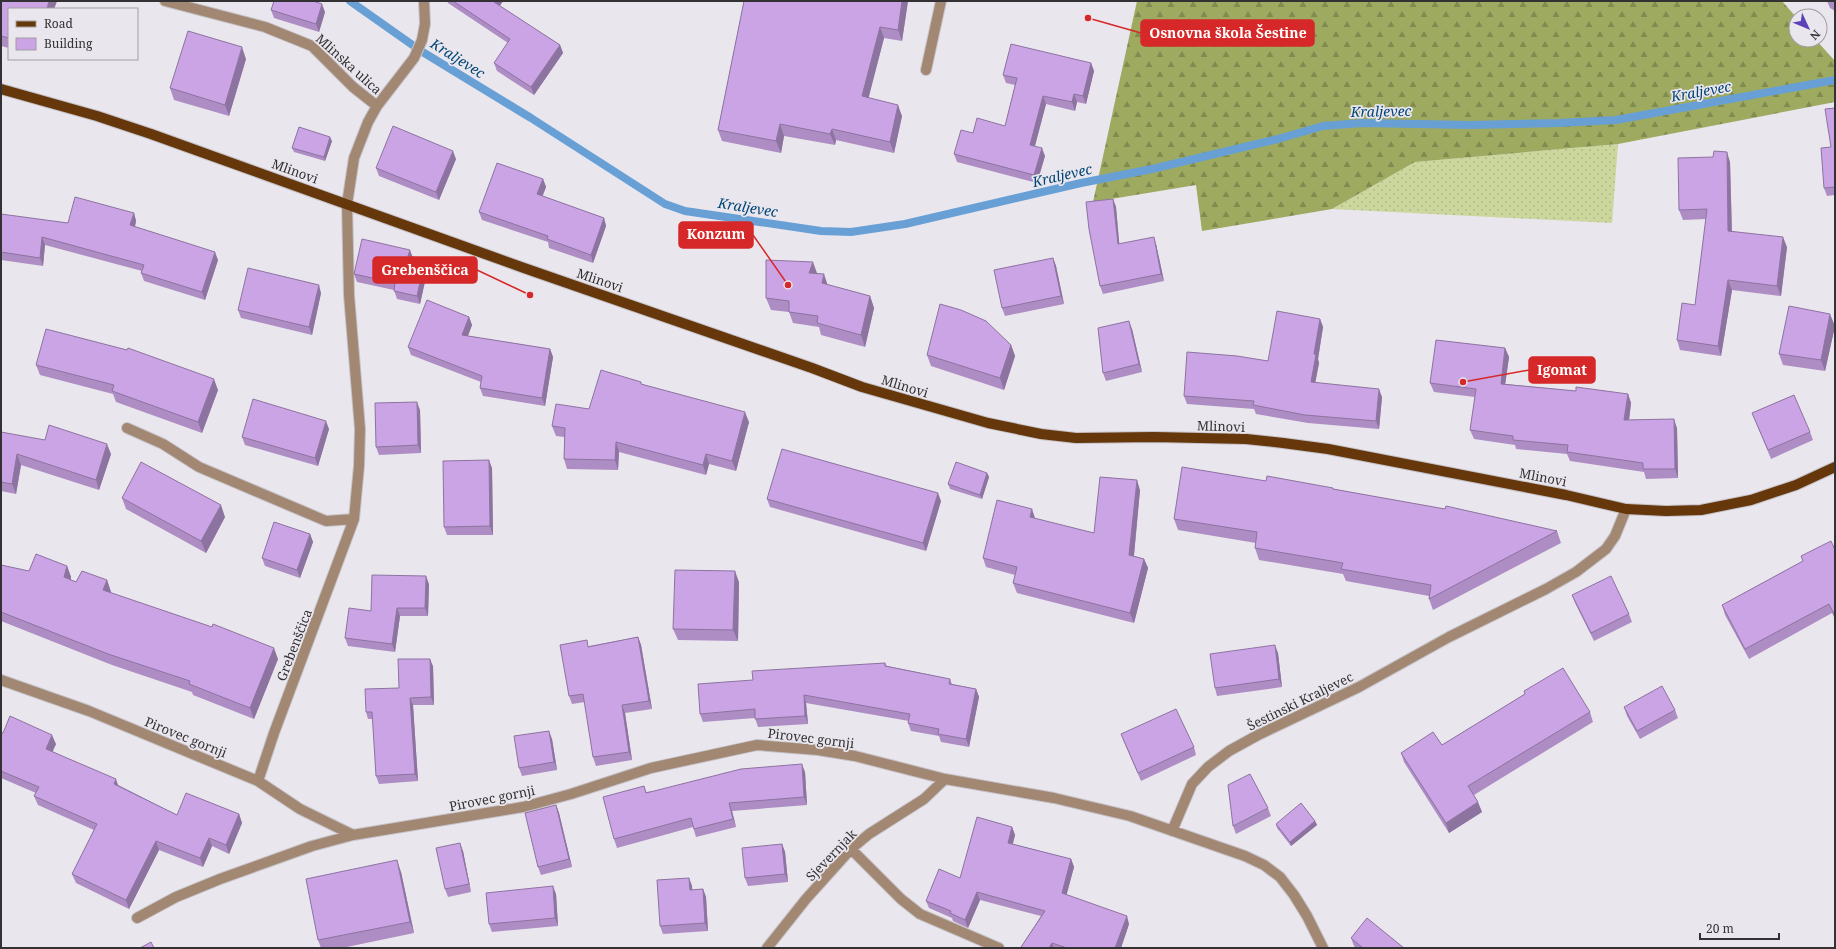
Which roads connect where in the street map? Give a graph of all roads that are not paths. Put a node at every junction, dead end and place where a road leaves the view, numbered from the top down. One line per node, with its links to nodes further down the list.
1 (165, 1): 6 (street, Mlinska ulica)
2 (424, 1): 6 (street, Mlinska ulica)
3 (941, 1): 4 (street)
4 (926, 70)
5 (1, 90): 7 (main road, Mlinovi)
6 (377, 106): 7 (street, Mlinska ulica)
7 (347, 204): 10 (main road, Mlinovi); 11 (street, Grebenščica)
8 (127, 428): 11 (street)
9 (1835, 467): 10 (main road, Mlinovi)
10 (1626, 509): 15 (street, Šestinski Kraljevec)
11 (354, 519): 14 (street, Grebenščica)
12 (1, 680): 14 (street, Pirovec gornji)
13 (945, 779): 15 (street, Pirovec gornji); 16 (street, Pirovec gornji); 17 (street, Sjevernjak)
14 (258, 781): 16 (street, Pirovec gornji)
15 (1172, 831): 21 (street)
16 (353, 835): 18 (street, Pirovec gornji)
17 (851, 849): 19 (street, Sjevernjak); 20 (street)
18 (137, 918)
19 (767, 948)
20 (999, 948)
21 (1323, 948)

